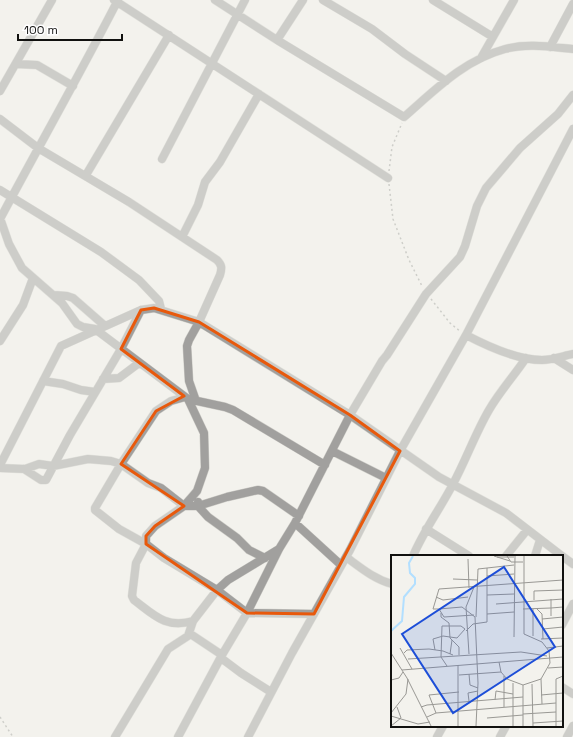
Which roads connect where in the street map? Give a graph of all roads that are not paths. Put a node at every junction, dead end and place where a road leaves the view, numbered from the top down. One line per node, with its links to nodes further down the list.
1 (52, 0): 18 (street)
2 (215, 0): 11 (street)
3 (245, 0): 11 (street)
4 (303, 0): 14 (street)
5 (323, 0): 20 (street)
6 (433, 0): 9 (street)
7 (514, 0): 13 (street)
8 (116, 1): 12 (street); 21 (street)
9 (443, 3): 13 (street)
10 (573, 4): 15 (street)
11 (238, 14): 14 (street); 19 (street)
12 (169, 34): 19 (street); 29 (street)
13 (493, 37): 17 (street)
14 (277, 40): 20 (street)
15 (550, 46): 16 (street); 17 (street)
16 (573, 49)
17 (482, 58): 20 (street)
18 (16, 64): 21 (street); 22 (street)
19 (212, 64): 23 (street); 28 (street)
20 (446, 81)
21 (73, 86): 27 (street)
22 (0, 91)
23 (259, 94): 30 (street); 34 (street)
24 (573, 96): 54 (street)
25 (0, 119): 27 (street)
26 (573, 129): 42 (street)
27 (38, 148): 29 (street); 32 (street)
28 (162, 159)
29 (86, 175): 34 (street)
30 (388, 178)
31 (0, 190): 32 (street)
32 (12, 197): 33 (street); 37 (street)
33 (0, 218): 35 (street)
34 (182, 236): 39 (street)
35 (34, 278): 36 (street); 43 (street)
36 (54, 295): 40 (street); 41 (street)
37 (161, 309): 38 (street); 39 (street)
38 (141, 310): 40 (street); 44 (street)
39 (199, 322): 53 (street); 54 (street)
40 (105, 326): 41 (street)
41 (96, 329): 44 (street); 51 (street)
42 (466, 335): 46 (street); 55 (street)
43 (0, 341)
44 (121, 348): 48 (street); 50 (street)
45 (573, 354): 47 (street)
46 (526, 358): 47 (street); 63 (street)
47 (554, 358): 49 (street)
48 (140, 363): 50 (street); 53 (street)
49 (573, 370)
50 (103, 379): 52 (street)
51 (43, 381): 52 (street); 59 (street)
52 (95, 392): 60 (street)
53 (190, 399): 57 (street); 58 (street); 64 (street)
54 (350, 415): 55 (street); 56 (street)
55 (400, 451): 62 (street); 63 (street)
56 (332, 452): 58 (street); 62 (street)
57 (121, 464): 60 (street); 65 (street); 71 (street)
58 (325, 465): 67 (street)
59 (0, 466): 61 (street)
60 (53, 466): 61 (street); 61 (street)
61 (24, 469)
62 (386, 478): 78 (street)
63 (453, 485): 68 (street); 69 (street)
64 (197, 491): 65 (street); 66 (street)
65 (184, 506): 66 (street); 71 (street)
66 (198, 506): 67 (street); 80 (street)
67 (297, 519): 72 (street); 82 (street)
68 (426, 529): 73 (street); 74 (street)
69 (527, 530): 70 (street); 75 (street)
70 (540, 540): 76 (street); 77 (street)
71 (146, 544): 84 (street); 88 (street)
72 (279, 549): 80 (street); 86 (street)
73 (413, 555)
74 (467, 555)
75 (507, 555)
76 (534, 555)
77 (561, 555)
78 (346, 556): 82 (street); 83 (street)
79 (563, 557): 81 (street)
80 (265, 558): 84 (street)
81 (573, 564)
82 (341, 565): 87 (street)
83 (391, 584)
84 (217, 590): 86 (street); 88 (street)
85 (573, 604): 89 (street)
86 (247, 614): 87 (street); 91 (street)
87 (314, 614): 93 (street)
88 (193, 621): 90 (street)
89 (563, 621)
90 (189, 634): 91 (street); 98 (street)
91 (222, 656): 93 (street); 99 (street)
92 (563, 688): 94 (street)
93 (271, 692): 100 (street)
94 (573, 694)
95 (573, 726): 103 (street)
96 (442, 727): 101 (street)
97 (505, 727): 102 (street)
98 (115, 737)
99 (178, 737)
100 (248, 737)
101 (437, 737)
102 (500, 737)
103 (567, 737)

